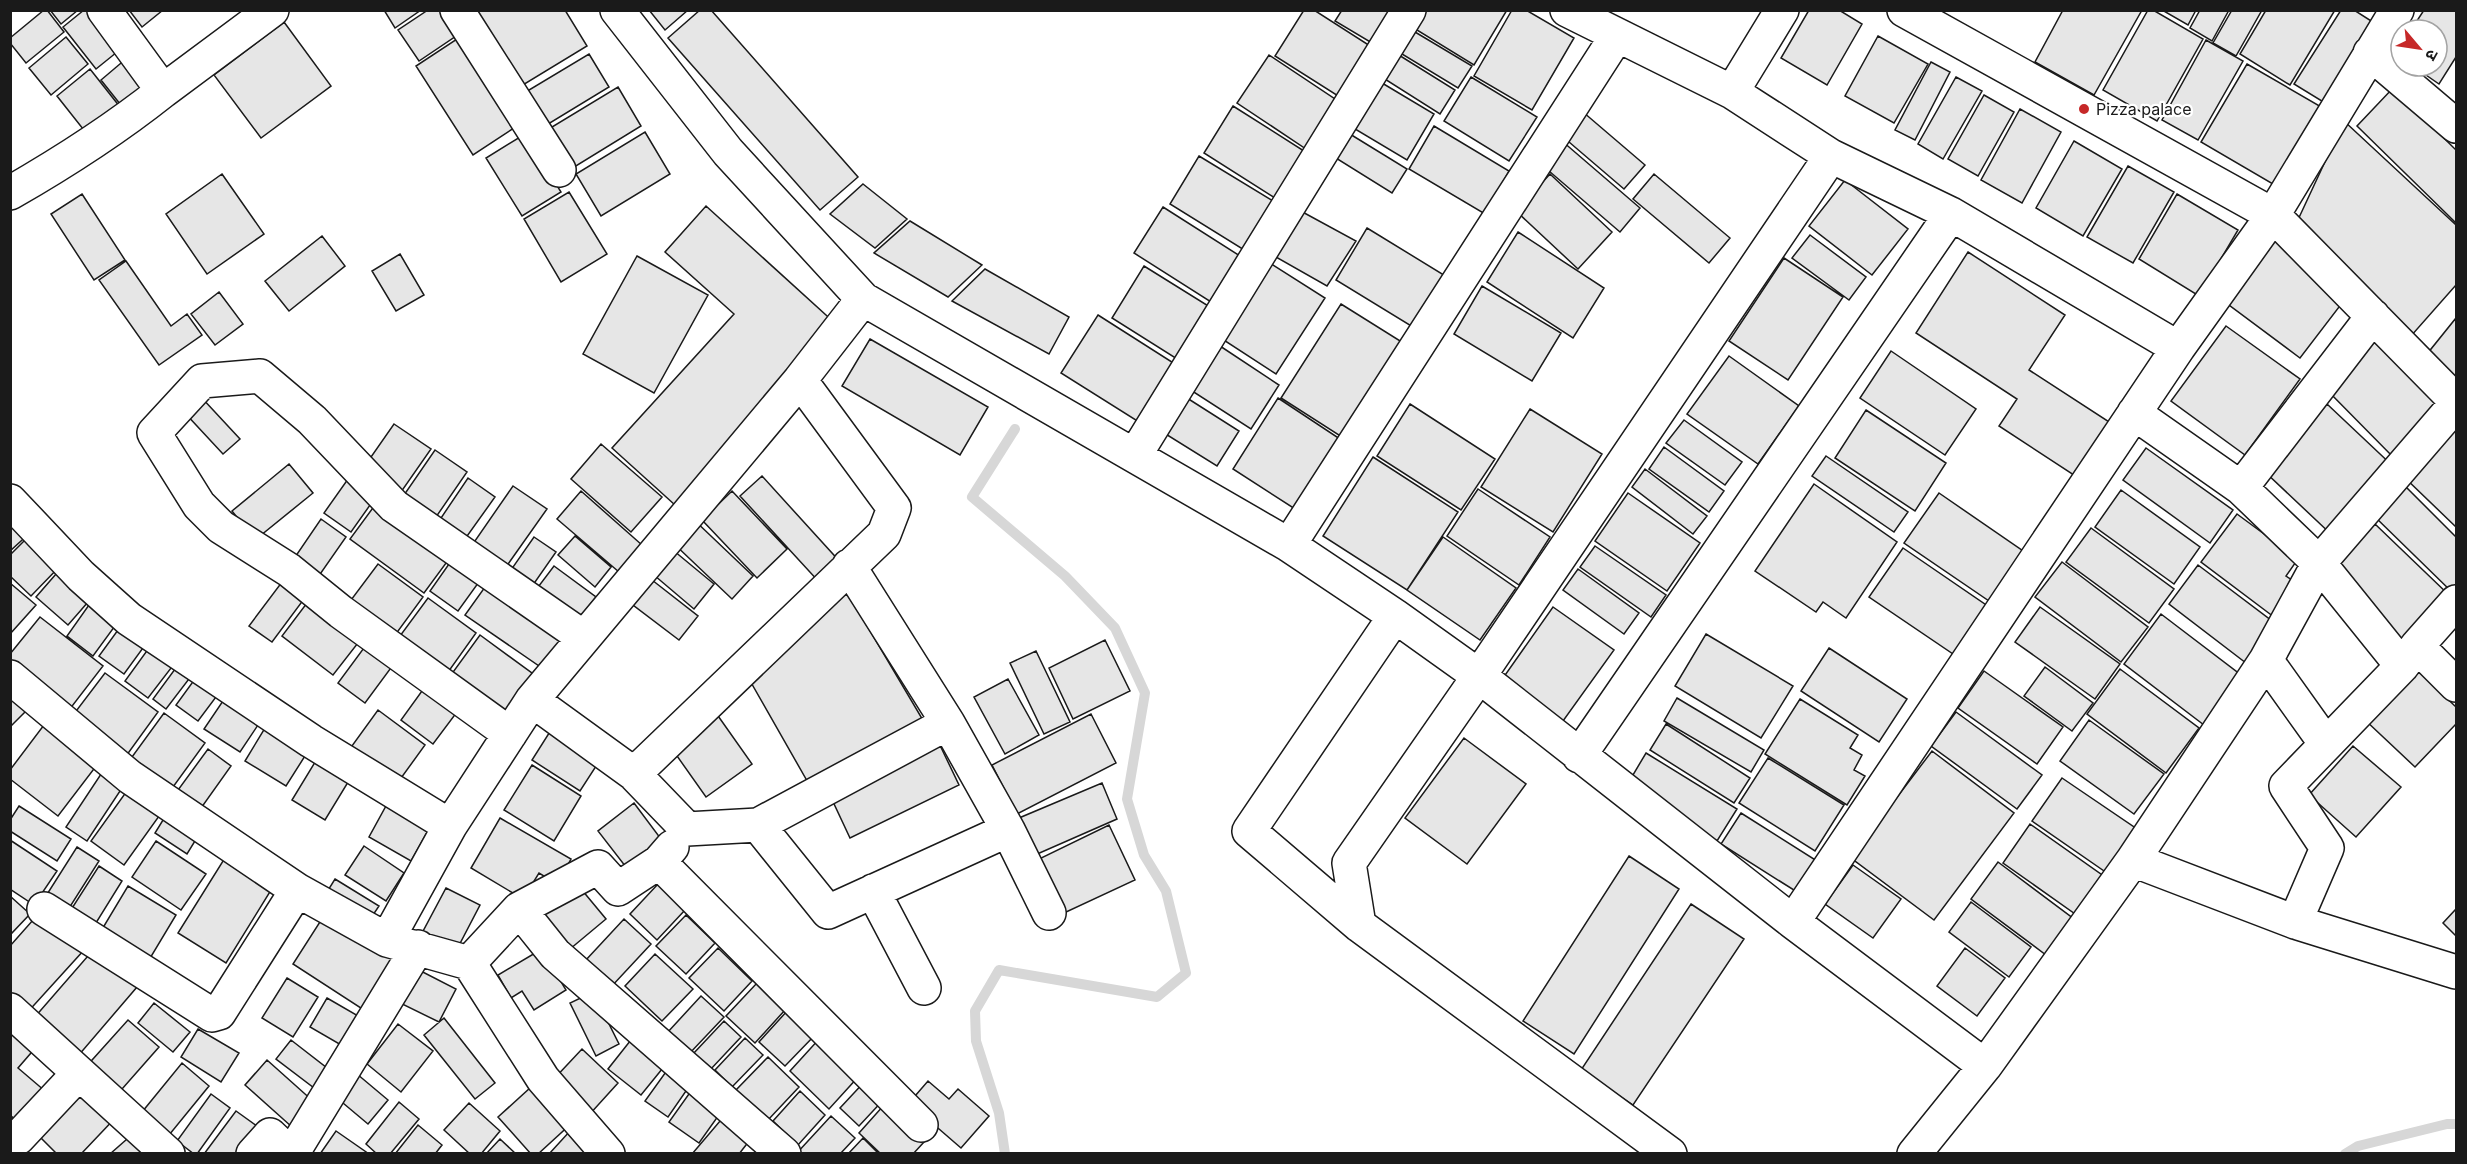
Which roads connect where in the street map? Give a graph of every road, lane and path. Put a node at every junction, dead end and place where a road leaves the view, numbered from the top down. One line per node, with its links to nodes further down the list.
1 (104, 10): 12 (street)
2 (272, 10): 12 (street)
3 (457, 10): 16 (street)
4 (617, 10): 20 (street)
5 (1409, 10): 26 (street)
6 (1567, 10): 10 (street)
7 (1782, 10): 13 (street)
8 (1904, 10): 19 (street)
9 (2397, 10): 11 (street)
10 (1616, 37): 13 (street); 29 (street)
11 (2370, 53): 14 (street); 19 (street)
12 (163, 91): 17 (street)
13 (1732, 92): 15 (street)
14 (2457, 126)
15 (1831, 156): 18 (street); 37 (street)
16 (559, 170)
17 (10, 193)
18 (1951, 214): 22 (street); 44 (street)
19 (2273, 214): 21 (street); 22 (street)
20 (863, 299): 23 (street); 26 (street)
21 (2373, 316): 24 (street); 27 (street)
22 (2178, 348): 25 (street)
23 (800, 380): 31 (street); 34 (street)
24 (2457, 402): 30 (street)
25 (2134, 413): 27 (street); 57 (street)
26 (1135, 455): 29 (street)
27 (2241, 488): 30 (street)
28 (10, 501): 47 (street)
29 (1289, 545): 33 (street)
30 (2319, 563): 35 (street); 36 (street)
31 (849, 567): 41 (street); 45 (street)
32 (2457, 602): 35 (street)
33 (1395, 616): 37 (street); 59 (street)
34 (582, 638): 40 (street); 42 (street)
35 (2409, 656): 39 (street); 43 (street)
36 (2266, 660): 43 (street); 50 (street)
37 (1479, 676): 44 (street); 59 (street)
38 (10, 677): 52 (street)
39 (2457, 685)
40 (532, 700): 42 (street); 45 (street)
41 (948, 723): 46 (street); 49 (street)
42 (510, 734): 47 (street)
43 (2326, 744): 58 (street)
44 (1579, 756): 57 (street)
45 (634, 774): 48 (street)
46 (758, 825): 48 (street); 53 (street)
47 (450, 826): 60 (street)
48 (687, 829): 51 (street)
49 (1008, 830): 53 (street); 56 (street)
50 (2133, 860): 58 (street); 66 (street)
51 (659, 862): 55 (street); 68 (street)
52 (297, 890): 54 (street); 60 (street)
53 (873, 891): 64 (street)
54 (44, 909)
55 (519, 909): 62 (street); 74 (street)
56 (1048, 913)
57 (1792, 922): 66 (street)
58 (2295, 922): 63 (street)
59 (1359, 925): 75 (street)
60 (387, 940): 61 (street)
61 (418, 947): 62 (street); 72 (street)
62 (469, 963): 73 (street)
63 (2457, 972)
64 (924, 988)
65 (10, 1010): 67 (street)
66 (1985, 1066): 76 (street)
67 (79, 1072): 69 (street); 70 (street)
68 (921, 1125)
69 (21, 1141)
70 (168, 1154)
71 (253, 1154): 72 (street)
72 (291, 1154)
73 (608, 1154)
74 (784, 1154)
75 (1670, 1154)
76 (1914, 1154)

